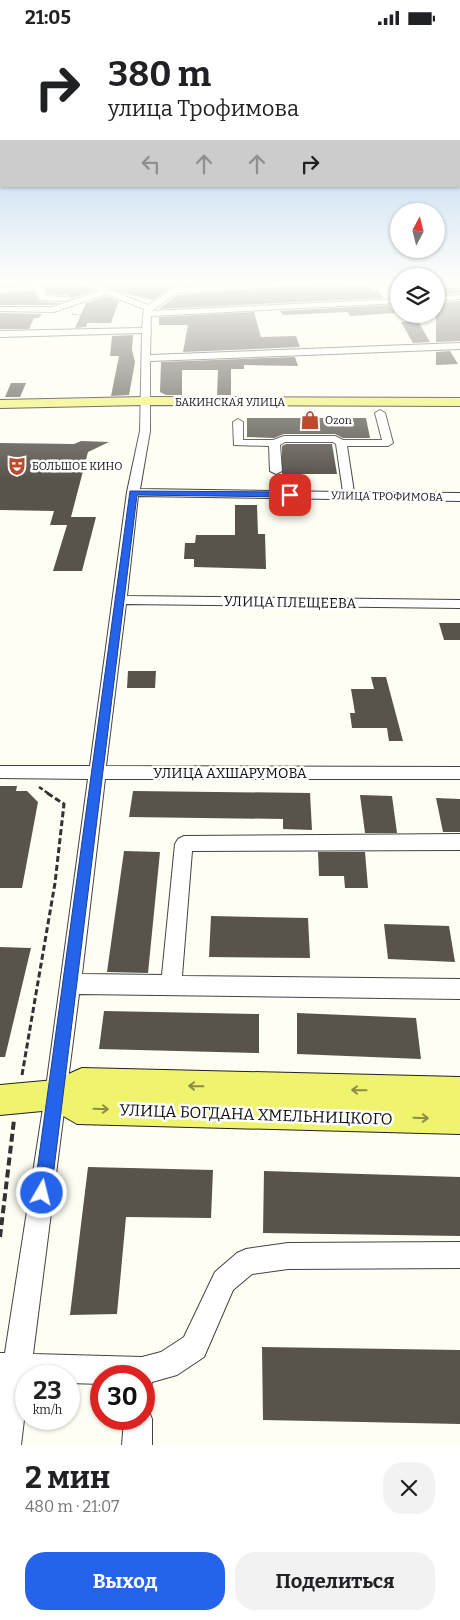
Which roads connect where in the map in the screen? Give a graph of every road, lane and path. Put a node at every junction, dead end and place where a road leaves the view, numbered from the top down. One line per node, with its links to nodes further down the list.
1 (146, 348): 3 (street)
2 (413, 348): 3 (street)
3 (145, 358): 4 (street)
4 (144, 401): 5 (main road, БАКИНСКАЯ УЛИЦА); 6 (main road, БАКИНСКАЯ УЛИЦА); 12 (street)
5 (460, 402)
6 (0, 404)
7 (380, 413): 10 (street)
8 (238, 422): 9 (street)
9 (274, 443): 10 (street); 11 (street)
10 (341, 443): 13 (street)
11 (276, 471)
12 (133, 492): 13 (street, УЛИЦА ТРОФИМОВА); 15 (street)
13 (349, 495): 14 (street, УЛИЦА ТРОФИМОВА)
14 (460, 497)
15 (120, 600): 16 (street, УЛИЦА ПЛЕЩЕЕВА); 18 (street)
16 (460, 604)
17 (0, 772): 18 (street, УЛИЦА АХШАРУМОВА)
18 (98, 773): 19 (street, УЛИЦА АХШАРУМОВА); 22 (street)
19 (460, 773)
20 (35, 784): 27 (path)
21 (460, 842): 23 (street)
22 (71, 983): 23 (street); 26 (street)
23 (171, 985): 24 (street)
24 (460, 989)
25 (460, 1092): 26 (main road, УЛИЦА БОГДАНА ХМЕЛЬНИЦКОГО, one-way to 26)
26 (56, 1095): 27 (main road, УЛИЦА БОГДАНА ХМЕЛЬНИЦКОГО); 28 (main road, УЛИЦА БОГДАНА ХМЕЛЬНИЦКОГО, one-way to 28); 31 (street)
27 (9, 1100): 29 (path)
28 (460, 1119)
29 (0, 1237)
30 (460, 1255): 32 (street)
31 (9, 1368): 33 (street); 35 (street)
32 (155, 1369)
33 (90, 1372)
34 (137, 1430): 36 (street)
35 (6, 1445)
36 (136, 1445)

